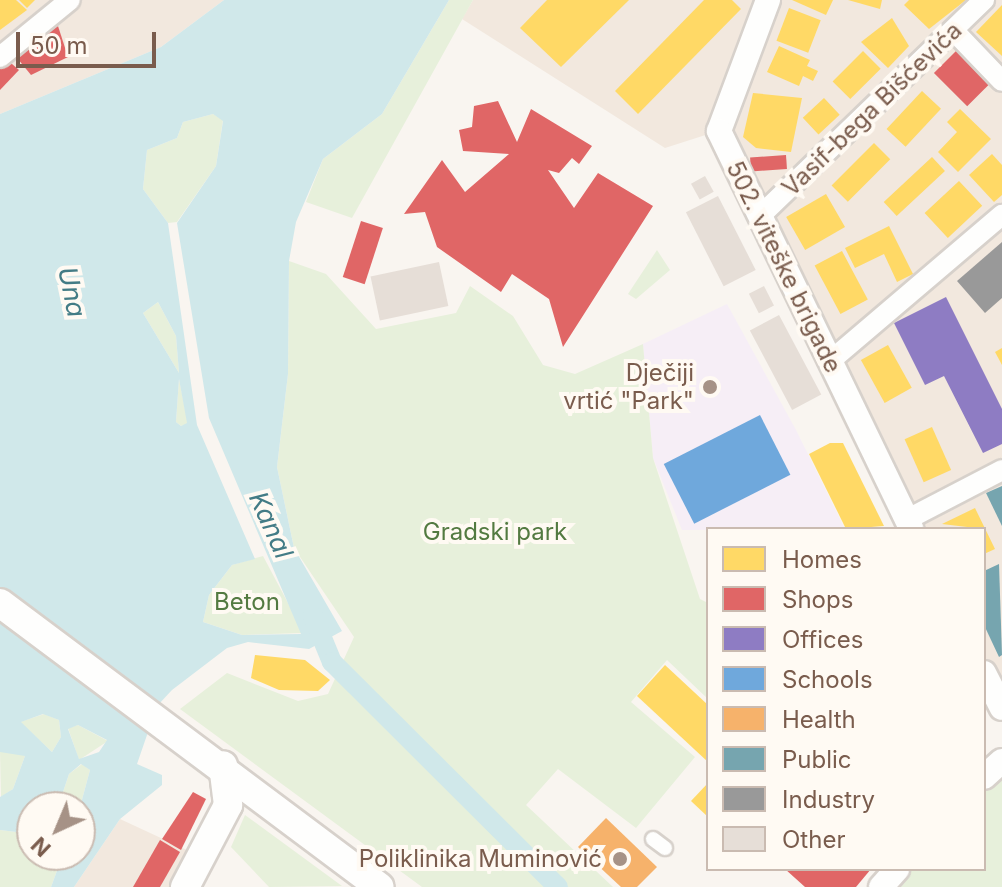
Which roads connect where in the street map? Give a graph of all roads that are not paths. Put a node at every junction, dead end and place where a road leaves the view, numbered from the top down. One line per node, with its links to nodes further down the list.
1 (70, 0): 5 (street)
2 (768, 0): 8 (street, 502. viteške brigade)
3 (984, 0): 4 (street, Vasif-bega Bišćevića)
4 (954, 31): 6 (street); 8 (street, Vasif-bega Bišćevića)
5 (0, 57)
6 (1002, 81)
7 (1002, 215): 9 (street)
8 (759, 217): 9 (street, 502. viteške brigade)
9 (829, 362): 11 (street, 502. viteške brigade)
10 (1002, 470): 11 (street)
11 (909, 524)
12 (0, 603): 15 (main road)
13 (986, 677): 14 (street)
14 (1002, 708)
15 (212, 756): 18 (main road); 19 (main road)
16 (1002, 761): 17 (street)
17 (986, 775)
18 (260, 794): 19 (main road); 22 (main road)
19 (228, 805): 21 (main road)
20 (895, 871): 23 (street)
21 (185, 887)
22 (380, 887)
23 (881, 887)

